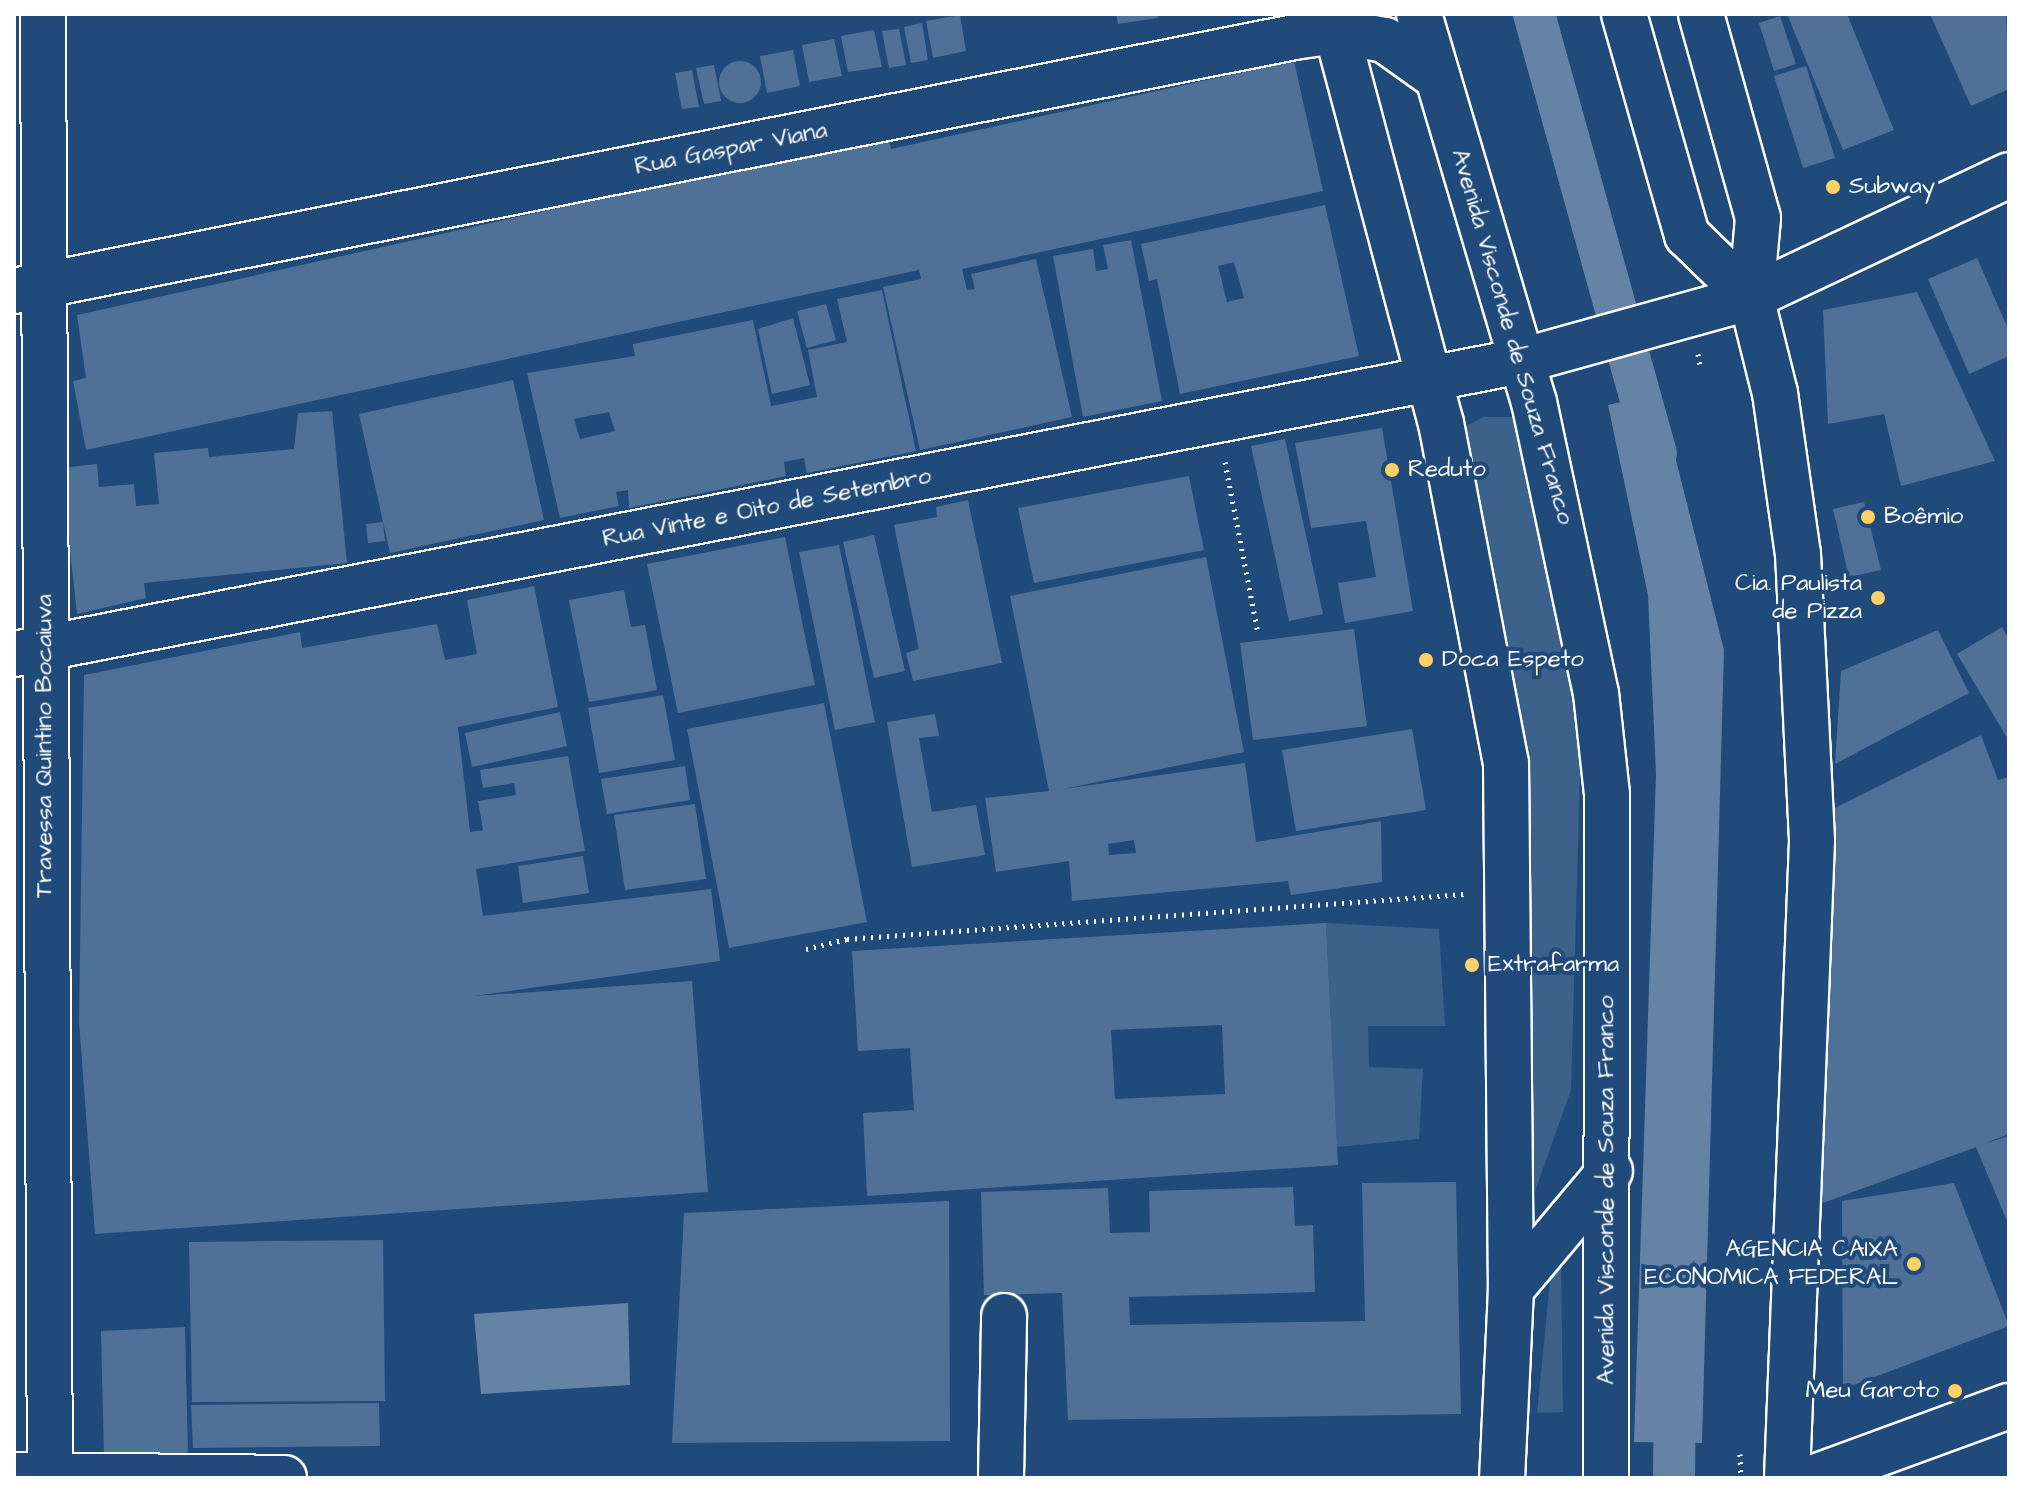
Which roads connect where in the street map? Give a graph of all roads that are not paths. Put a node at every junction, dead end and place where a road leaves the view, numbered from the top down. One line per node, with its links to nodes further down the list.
1 (43, 14): 8 (main road, Travessa Quintino Bocaiuva)
2 (1419, 14): 6 (main road, Avenida Visconde de Souza Franco)
3 (1624, 14): 9 (main road)
4 (1701, 14): 9 (main road)
5 (1334, 22): 6 (main road, Rua Gaspar Viana); 8 (main road, Rua Gaspar Viana); 11 (main road)
6 (1438, 78): 10 (main road, Avenida Visconde de Souza Franco)
7 (2009, 175): 9 (main road, Rua Vinte e Oito de Setembro)
8 (30, 289): 12 (main road, Travessa Quintino Bocaiuva)
9 (1751, 297): 10 (main road, Rua Vinte e Oito de Setembro); 22 (main road)
10 (1521, 361): 11 (main road, Rua Vinte e Oito de Setembro); 13 (main road, Avenida Visconde de Souza Franco)
11 (1429, 379): 12 (main road, Rua Vinte e Oito de Setembro); 14 (main road)
12 (29, 652): 18 (main road, Travessa Quintino Bocaiuva)
13 (1610, 1171): 14 (main road); 21 (main road, Avenida Visconde de Souza Franco)
14 (1511, 1289): 20 (main road)
15 (1004, 1316): 17 (main road)
16 (2009, 1406): 23 (main road)
17 (1001, 1468)
18 (38, 1476): 19 (main road)
19 (284, 1478)
20 (1502, 1478)
21 (1606, 1478)
22 (1787, 1478)
23 (1812, 1478)

